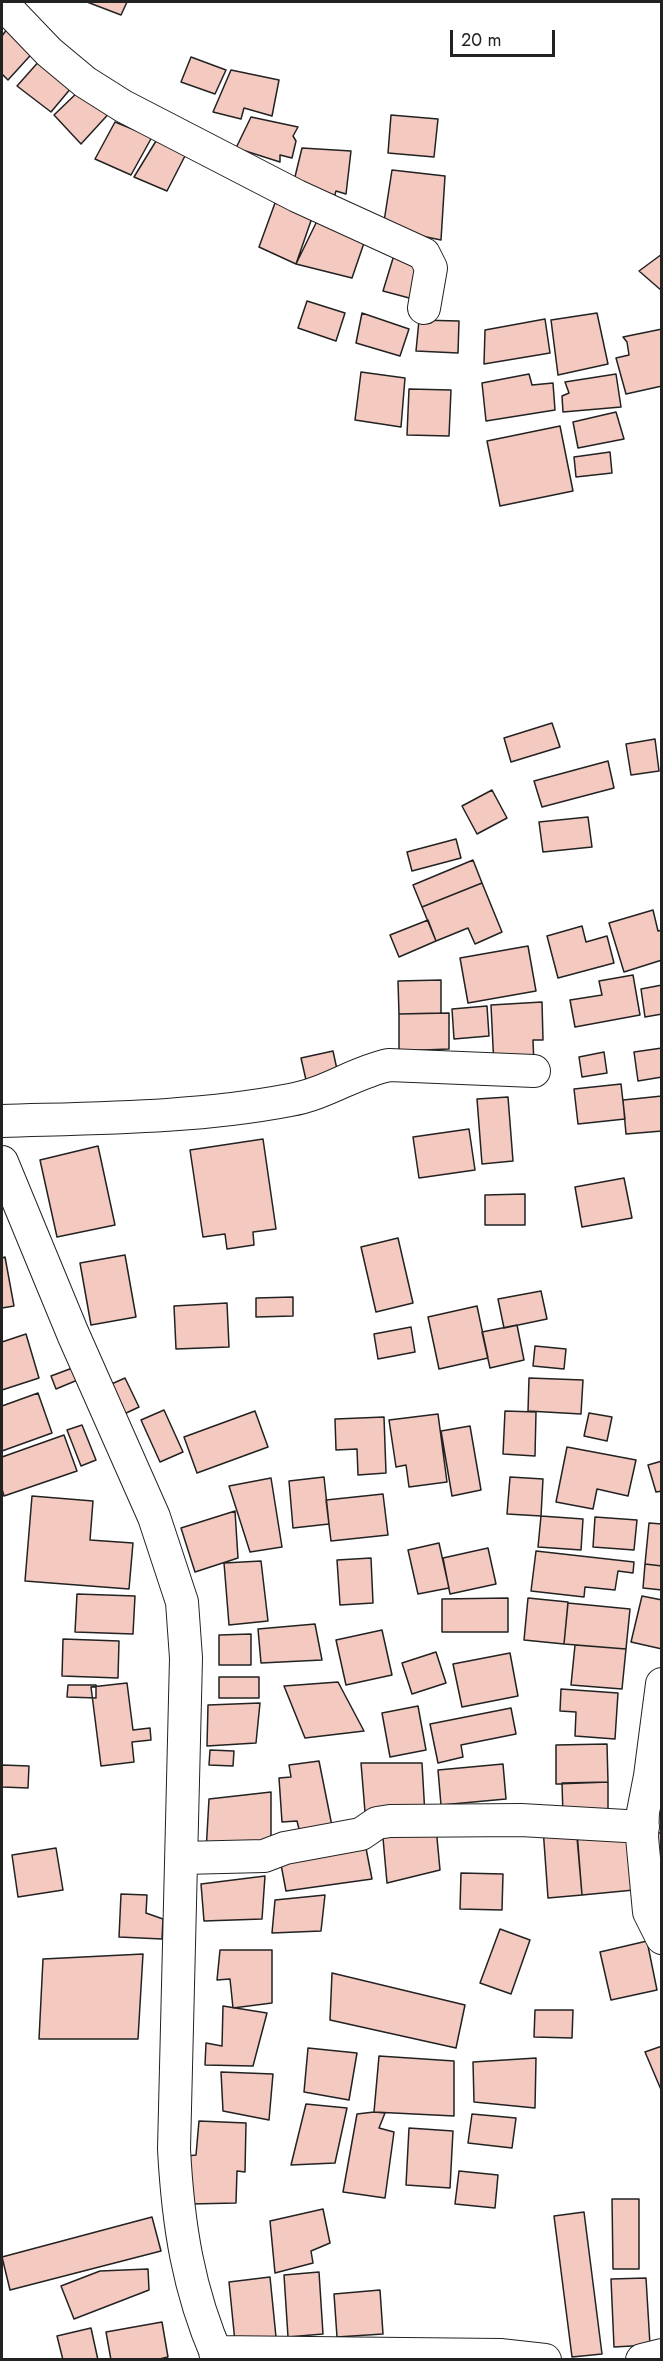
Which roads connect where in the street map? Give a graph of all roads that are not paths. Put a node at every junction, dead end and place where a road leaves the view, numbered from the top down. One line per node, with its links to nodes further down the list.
1 (2, 3): 2 (street)
2 (424, 308)
3 (534, 1071): 4 (street)
4 (2, 1121)
5 (2, 1162): 8 (street)
6 (662, 1684): 7 (street)
7 (643, 1827): 8 (street); 9 (street)
8 (182, 1858): 11 (street)
9 (662, 1938)
10 (662, 2355): 13 (street)
11 (217, 2356): 12 (street)
12 (545, 2360)
13 (642, 2360)

